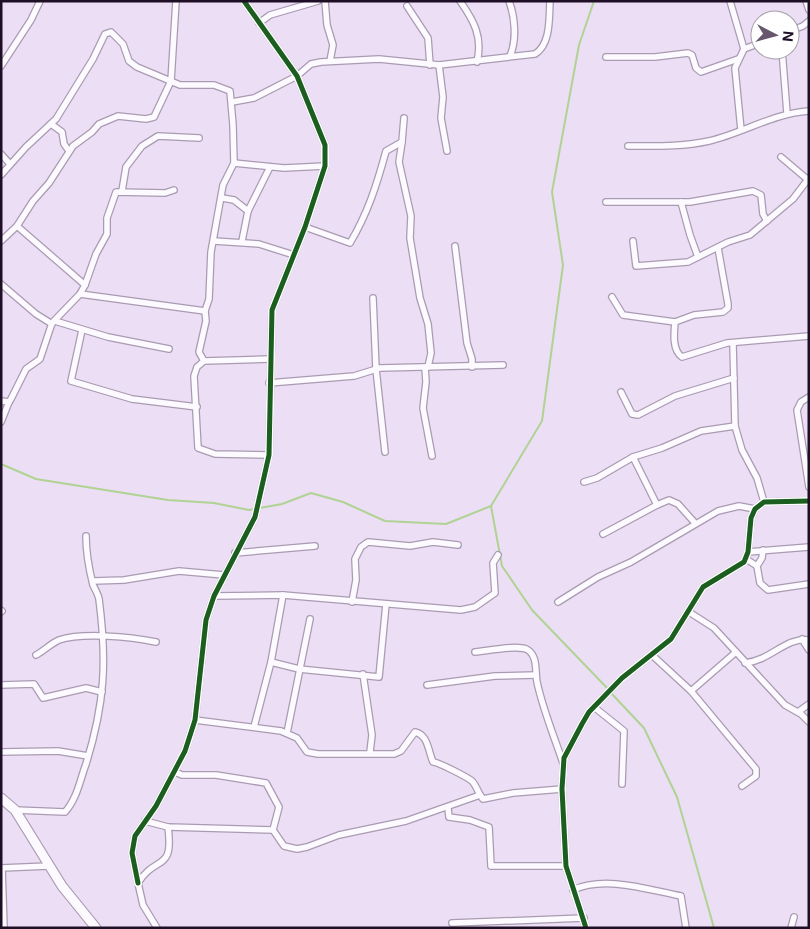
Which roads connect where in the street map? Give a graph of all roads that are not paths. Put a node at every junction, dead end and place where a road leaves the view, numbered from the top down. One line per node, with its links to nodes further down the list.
1 (40, 1): 24 (street)
2 (176, 1): 26 (street)
3 (244, 1): 13 (street)
4 (318, 1): 13 (street)
5 (325, 1): 20 (street)
6 (460, 1): 21 (street)
7 (509, 1): 16 (street)
8 (550, 1): 16 (street)
9 (730, 1): 15 (street)
10 (806, 1): 12 (street)
11 (407, 6): 22 (street)
12 (809, 10)
13 (259, 23): 25 (street)
14 (750, 47): 15 (street)
15 (744, 49): 18 (street)
16 (510, 56): 21 (street)
17 (606, 57): 18 (street)
18 (738, 59): 32 (street)
19 (783, 60): 29 (street)
20 (330, 61): 22 (street); 25 (street)
21 (477, 62): 23 (street)
22 (430, 65): 23 (street)
23 (439, 65): 37 (street)
24 (1, 66)
25 (297, 76): 27 (street); 42 (street)
26 (171, 81): 27 (street); 31 (street); 36 (street)
27 (232, 102): 40 (street)
28 (809, 111): 29 (street)
29 (787, 113): 32 (street)
30 (404, 118): 34 (street)
31 (51, 124): 36 (street); 41 (street)
32 (741, 130): 35 (street)
33 (199, 138): 47 (street)
34 (402, 142): 54 (street); 78 (street)
35 (628, 146)
36 (70, 151): 53 (street)
37 (447, 151)
38 (1, 154): 41 (street)
39 (781, 157): 45 (street)
40 (234, 163): 43 (street); 48 (street)
41 (10, 164): 44 (street)
42 (325, 166): 43 (street); 54 (street)
43 (270, 167): 51 (street)
44 (1, 175)
45 (808, 179): 52 (street)
46 (174, 190): 47 (street)
47 (122, 191): 64 (street)
48 (222, 198): 51 (street); 57 (street)
49 (606, 202): 50 (street)
50 (682, 202): 52 (street); 62 (street)
51 (248, 211): 58 (street)
52 (767, 221): 60 (street)
53 (17, 226): 56 (street); 64 (street)
54 (305, 228): 61 (street)
55 (633, 240): 62 (street)
56 (1, 241)
57 (214, 241): 58 (street); 68 (street)
58 (242, 241): 61 (street)
59 (454, 246): 79 (street)
60 (718, 248): 62 (street); 69 (street)
61 (294, 255): 75 (street)
62 (698, 257)
63 (1, 284): 70 (street)
64 (85, 285): 65 (street)
65 (80, 294): 68 (street); 70 (street)
66 (612, 297): 69 (street)
67 (373, 298): 80 (street)
68 (205, 311): 76 (street)
69 (675, 322): 73 (street)
70 (53, 323): 71 (street); 86 (street)
71 (82, 330): 74 (street); 87 (street)
72 (809, 336): 73 (street)
73 (733, 344): 81 (street)
74 (169, 349)
75 (270, 359): 76 (street); 82 (street)
76 (204, 361): 87 (street)
77 (503, 366): 79 (street)
78 (427, 367): 79 (street); 80 (street); 92 (street)
79 (472, 367)
80 (376, 369): 82 (street); 90 (street)
81 (734, 378): 83 (street); 89 (street)
82 (269, 383): 91 (street)
83 (621, 392)
84 (809, 397): 95 (street)
85 (1, 401): 86 (street)
86 (9, 402): 88 (street)
87 (196, 408): 91 (street)
88 (1, 422)
89 (735, 426): 93 (street); 97 (street)
90 (385, 452)
91 (269, 455): 107 (street)
92 (432, 456)
93 (633, 457): 94 (street); 98 (street)
94 (584, 482)
95 (809, 487)
96 (809, 501): 97 (street)
97 (764, 502): 99 (street)
98 (657, 505): 100 (street); 101 (street)
99 (755, 509): 100 (street); 108 (street)
100 (695, 523): 118 (street)
101 (603, 534)
102 (86, 536): 113 (street)
103 (458, 545): 117 (street)
104 (315, 546): 107 (street)
105 (809, 547): 106 (street)
106 (763, 550): 108 (street); 111 (street)
107 (235, 552): 112 (street)
108 (748, 552): 110 (street)
109 (498, 555): 119 (street)
110 (746, 560): 111 (street); 120 (street)
111 (757, 566): 114 (street)
112 (224, 575): 113 (street); 116 (street)
113 (93, 581): 122 (street)
114 (809, 584)
115 (283, 595): 116 (street); 117 (street); 131 (street)
116 (214, 596): 143 (street)
117 (352, 602): 119 (street)
118 (558, 602)
119 (386, 604): 134 (street)
120 (689, 612): 128 (street); 129 (street)
121 (310, 619): 133 (street)
122 (103, 637): 125 (street); 130 (street); 139 (street)
123 (802, 639): 124 (street); 126 (street); 132 (street)
124 (809, 640)
125 (156, 642)
126 (809, 650)
127 (475, 652): 135 (street)
128 (736, 652): 132 (street); 138 (street)
129 (652, 654): 138 (street); 141 (street)
130 (36, 655)
131 (271, 662): 133 (street); 145 (street)
132 (745, 663): 142 (street)
133 (299, 669): 134 (street); 146 (street)
134 (363, 674): 148 (street)
135 (536, 675): 137 (street); 150 (street)
136 (1, 685): 139 (street)
137 (427, 685)
138 (691, 691): 153 (street)
139 (102, 692): 149 (street)
140 (809, 704): 142 (street)
141 (594, 707): 150 (street); 152 (street)
142 (798, 712): 144 (street)
143 (195, 720): 145 (street); 151 (street)
144 (809, 722)
145 (254, 727): 146 (street)
146 (287, 733): 148 (street)
147 (1, 752): 149 (street)
148 (370, 752): 155 (street)
149 (88, 756): 158 (street)
150 (563, 765): 154 (street)
151 (175, 772): 159 (street); 161 (street)
152 (622, 784)
153 (742, 786)
154 (562, 789): 155 (street); 163 (street)
155 (480, 795): 157 (street)
156 (1, 798): 158 (street)
157 (448, 808): 161 (street); 163 (street)
158 (15, 810): 162 (street)
159 (145, 821): 160 (street); 165 (street)
160 (168, 827): 161 (street); 165 (street)
161 (273, 830)
162 (49, 866): 164 (street); 171 (street)
163 (566, 866): 166 (street)
164 (2, 868): 170 (street)
165 (138, 883): 172 (street)
166 (574, 890): 168 (street); 174 (street)
167 (794, 917): 175 (street)
168 (584, 918): 169 (street); 173 (street)
169 (452, 923)
170 (4, 928)
171 (96, 928)
172 (157, 928)
173 (586, 928)
174 (686, 928)
175 (791, 928)

